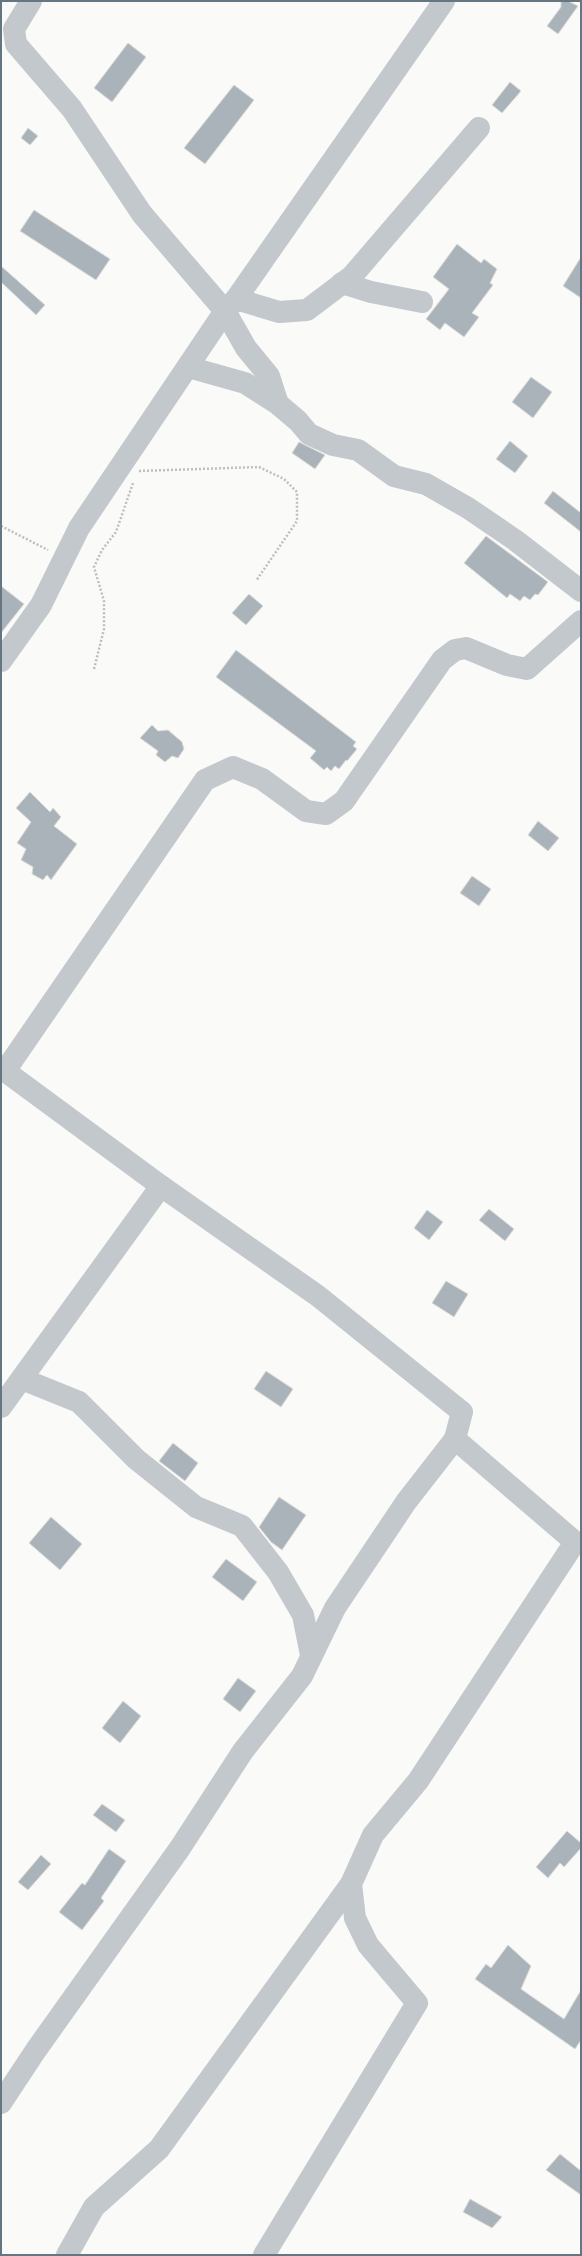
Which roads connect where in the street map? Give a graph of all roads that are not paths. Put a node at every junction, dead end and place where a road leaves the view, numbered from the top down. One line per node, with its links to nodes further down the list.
1 (31, 1): 6 (street)
2 (444, 1): 6 (street)
3 (479, 128): 4 (street)
4 (342, 284): 5 (street); 6 (street)
5 (422, 302)
6 (231, 305): 7 (street); 8 (street)
7 (188, 367): 8 (street); 11 (street)
8 (278, 404): 9 (street)
9 (581, 591)
10 (581, 621): 12 (street)
11 (1, 661)
12 (3, 1070): 13 (street)
13 (161, 1186): 14 (street); 16 (street)
14 (22, 1379): 15 (street); 17 (street)
15 (1, 1407)
16 (455, 1439): 17 (street); 18 (street)
17 (311, 1655): 19 (street)
18 (351, 1884): 20 (street); 21 (street)
19 (1, 2103)
20 (67, 2255)
21 (264, 2255)

